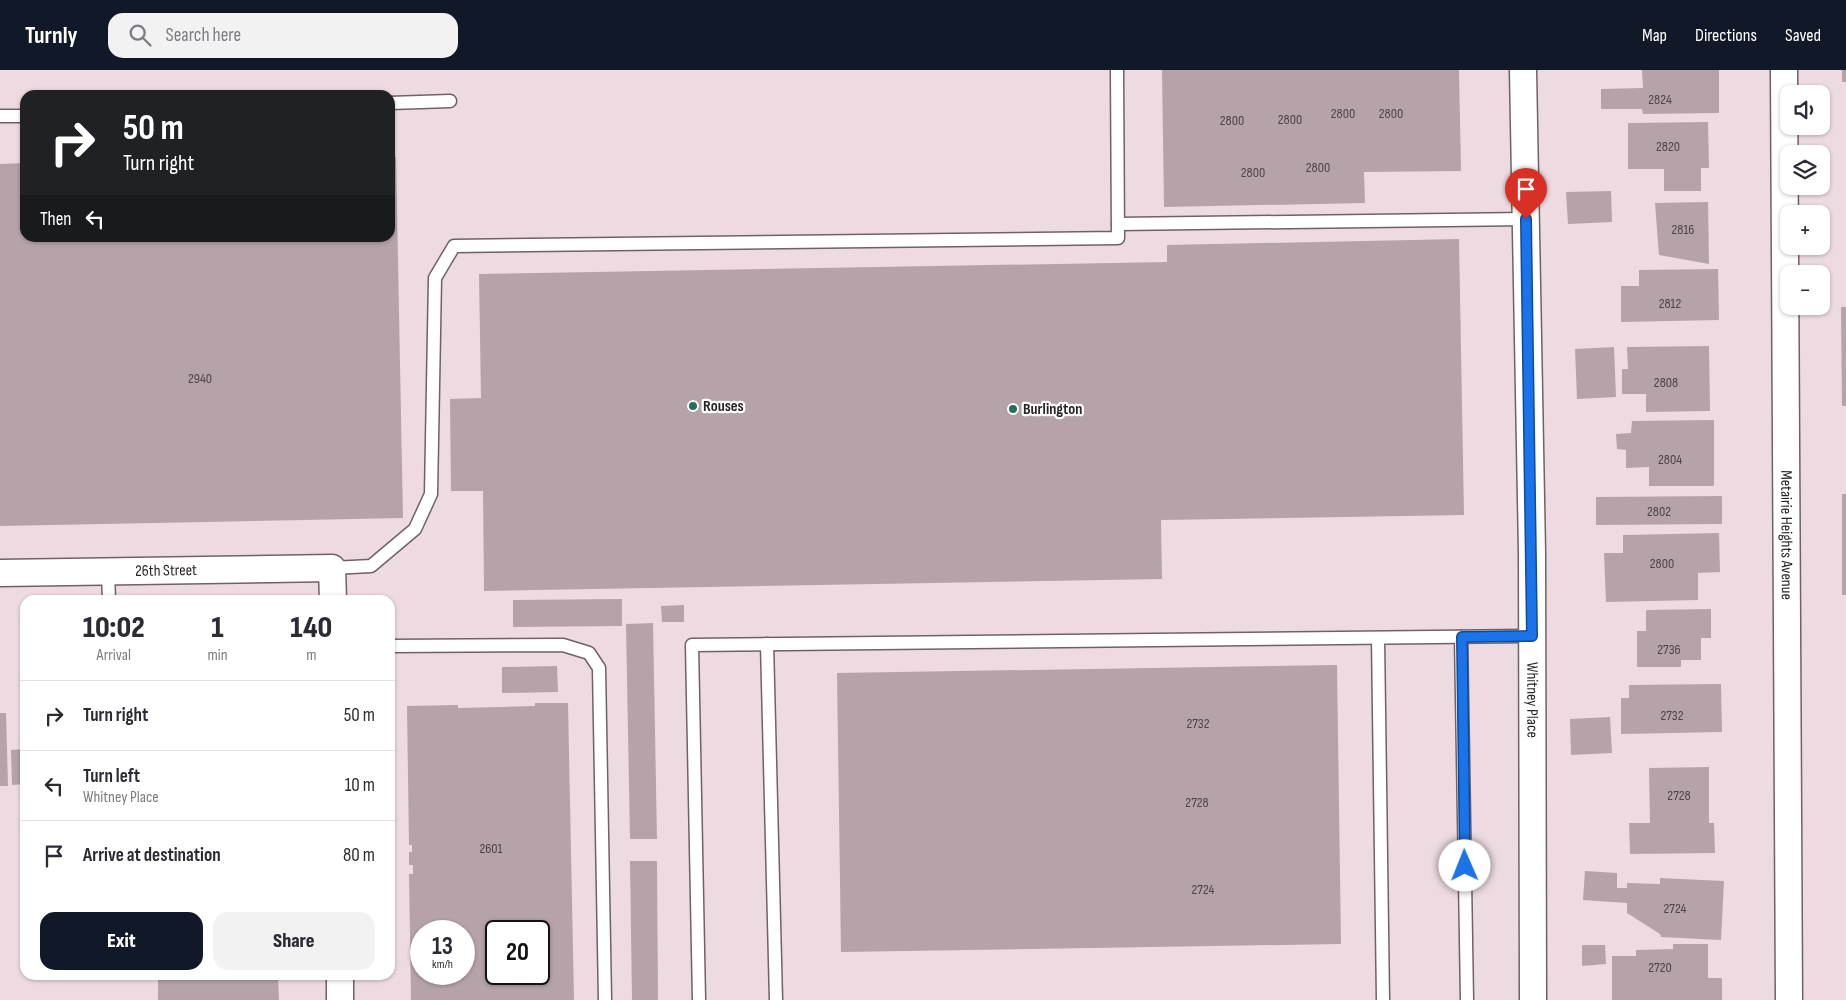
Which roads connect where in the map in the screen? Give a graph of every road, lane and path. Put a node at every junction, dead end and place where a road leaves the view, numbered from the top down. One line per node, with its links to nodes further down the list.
1 (1117, 70): 9 (lane)
2 (1523, 70): 8 (street, Whitney Place)
3 (1784, 70): 28 (street, Metairie Heights Avenue)
4 (450, 101): 5 (lane)
5 (395, 103)
6 (0, 116): 7 (lane)
7 (20, 116)
8 (1526, 219): 9 (lane); 15 (street, Whitney Place)
9 (1118, 224): 10 (lane)
10 (332, 568): 11 (street, 26th Street); 14 (street)
11 (108, 572): 12 (street, 26th Street); 13 (lane)
12 (0, 573)
13 (109, 595)
14 (333, 595)
15 (1532, 636): 16 (lane); 27 (street, Whitney Place)
16 (1462, 637): 17 (lane); 26 (lane)
17 (1378, 638): 18 (lane); 25 (lane)
18 (767, 644): 23 (lane); 24 (lane)
19 (395, 646): 22 (lane)
20 (340, 980): 21 (street)
21 (340, 1000)
22 (605, 1000)
23 (699, 1000)
24 (776, 1000)
25 (1383, 1000)
26 (1467, 1000)
27 (1533, 1000)
28 (1789, 1000)

